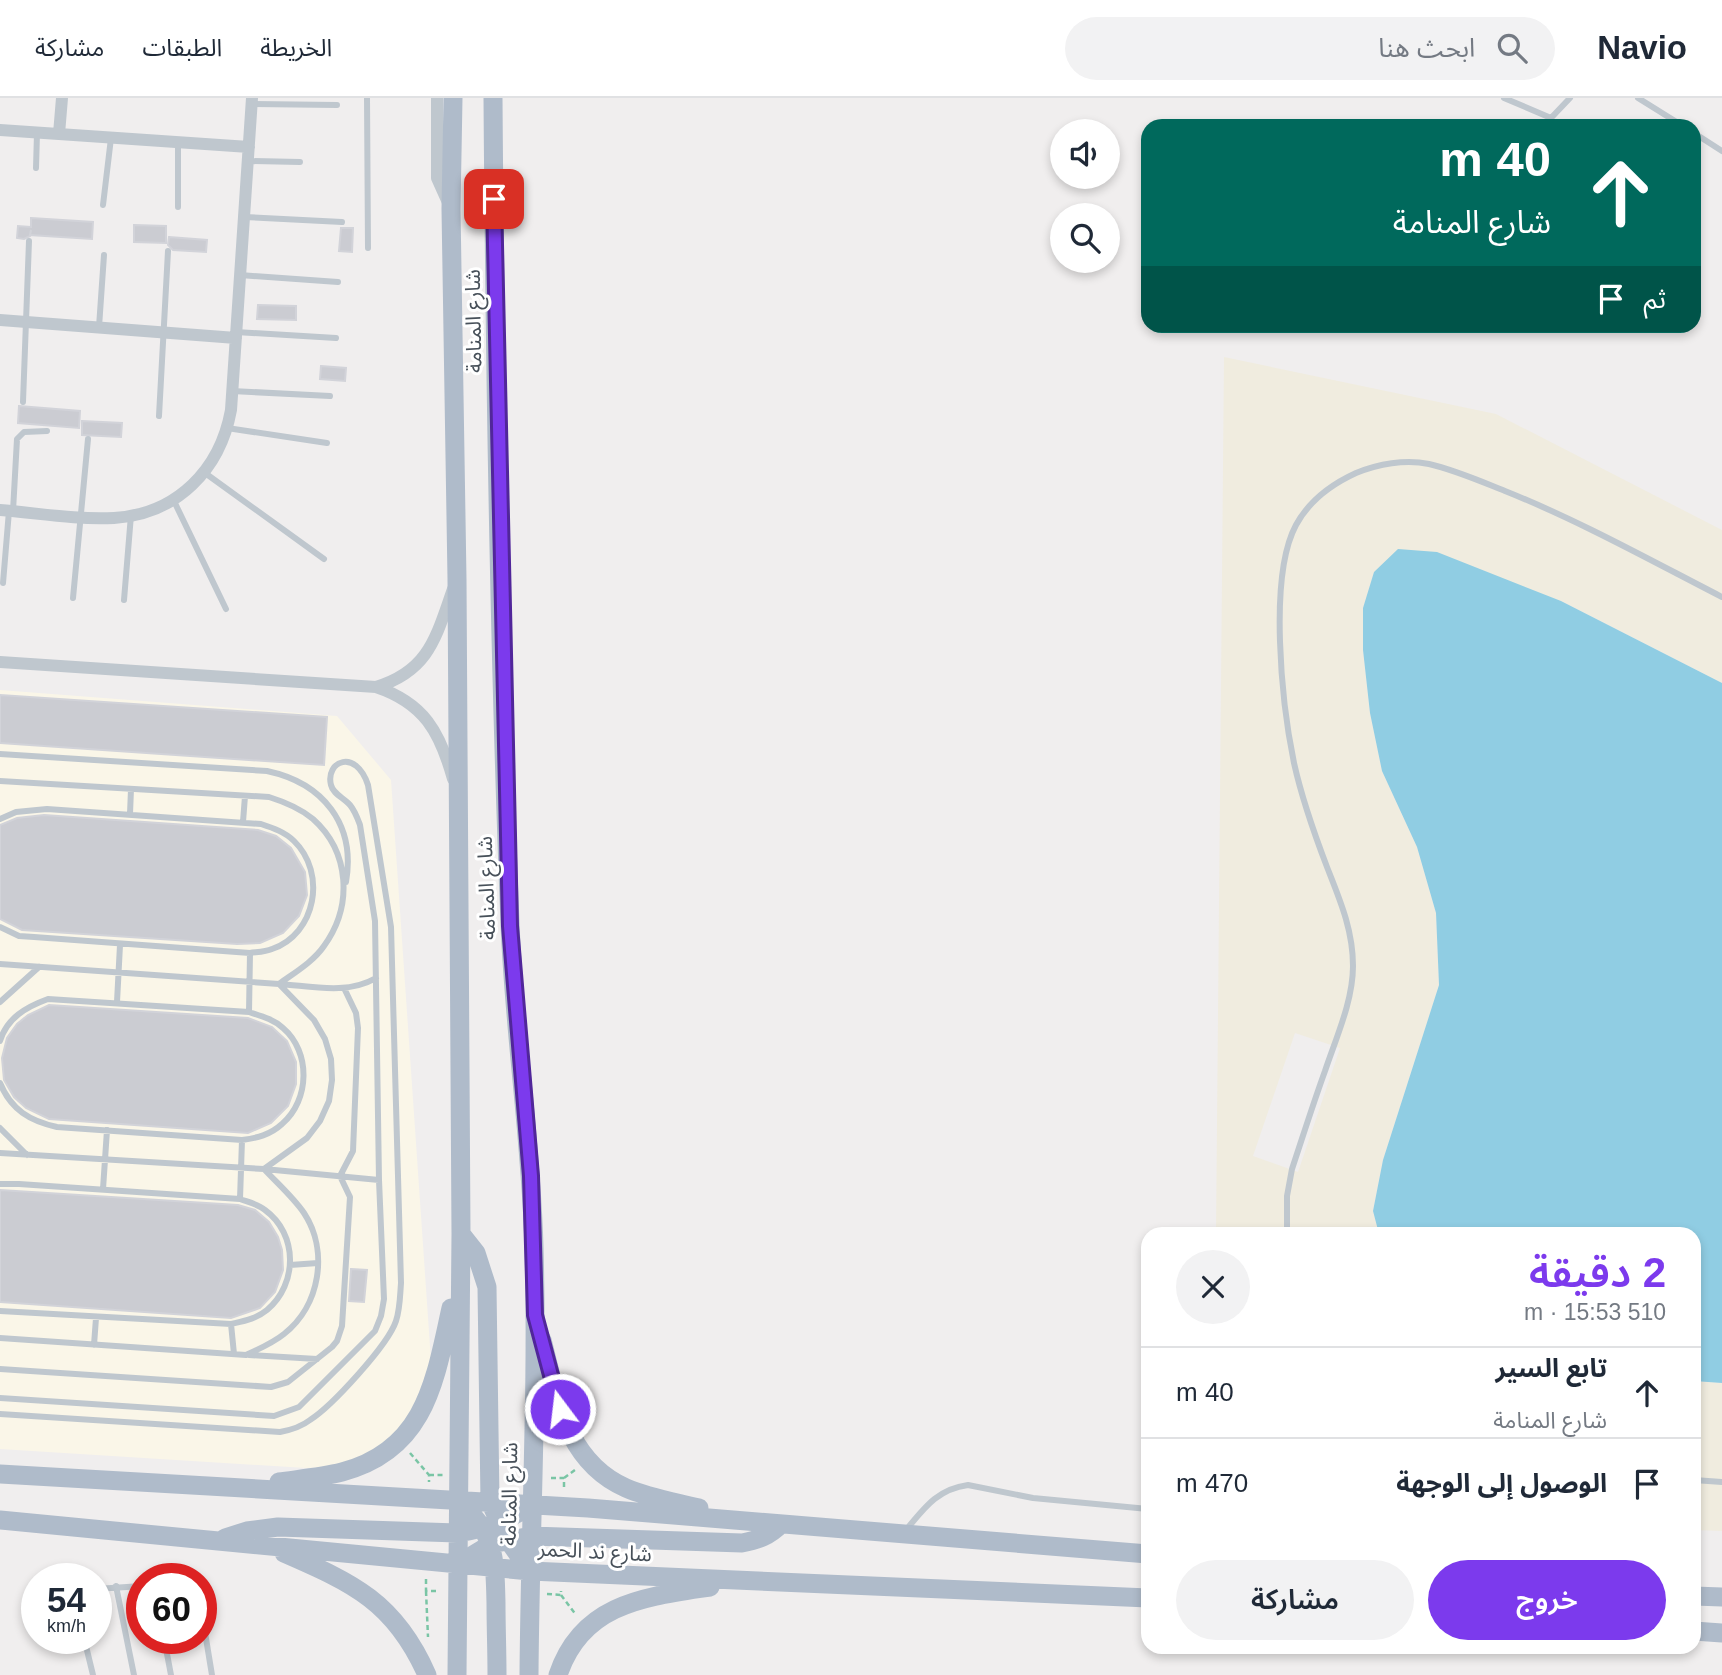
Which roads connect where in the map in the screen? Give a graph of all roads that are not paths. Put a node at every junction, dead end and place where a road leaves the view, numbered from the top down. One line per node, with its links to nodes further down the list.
1 (62, 98): 14 (street)
2 (367, 98): 29 (lane)
3 (437, 98): 25 (street)
4 (453, 98): 25 (main road, شارع المنامة)
5 (493, 98): 107 (main road, شارع المنامة)
6 (1504, 98): 7 (lane)
7 (1570, 98)
8 (1638, 98): 11 (lane)
9 (252, 101): 10 (lane); 18 (street)
10 (337, 105)
11 (1672, 119)
12 (0, 130): 13 (street)
13 (37, 132): 14 (street); 22 (lane)
14 (59, 134): 15 (street)
15 (111, 138): 17 (street); 23 (lane)
16 (1701, 138): 19 (lane)
17 (178, 142): 18 (street); 24 (lane)
18 (249, 147): 20 (street)
19 (1722, 151)
20 (248, 161): 21 (lane); 26 (street)
21 (300, 162)
22 (36, 168)
23 (103, 205)
24 (178, 207)
25 (451, 209): 54 (main road, شارع المنامة)
26 (244, 217): 27 (lane); 32 (street)
27 (342, 222)
28 (29, 241): 35 (lane)
29 (368, 248)
30 (168, 251): 37 (lane)
31 (104, 256): 36 (lane)
32 (240, 275): 33 (lane); 38 (street)
33 (338, 282)
34 (0, 320): 35 (street)
35 (26, 322): 36 (street); 42 (lane)
36 (99, 327): 37 (street)
37 (163, 332): 38 (street); 43 (lane)
38 (236, 335): 39 (lane); 40 (street)
39 (336, 338)
40 (232, 391): 41 (lane); 44 (street)
41 (330, 396)
42 (23, 402)
43 (159, 416)
44 (227, 428): 47 (lane); 48 (street)
45 (47, 431): 50 (lane)
46 (88, 439): 52 (lane)
47 (327, 443)
48 (205, 473): 49 (street); 53 (lane)
49 (173, 499): 51 (street); 59 (lane)
50 (8, 511): 52 (street); 55 (lane)
51 (131, 515): 52 (street); 58 (lane)
52 (81, 516): 57 (lane)
53 (324, 559)
54 (457, 579): 61 (street); 68 (main road, شارع المنامة)
55 (3, 583)
56 (1722, 597): 101 (lane)
57 (73, 598)
58 (124, 600)
59 (226, 609)
60 (0, 662): 61 (street)
61 (376, 687): 68 (street)
62 (0, 754): 72 (lane)
63 (0, 781): 64 (lane)
64 (8, 782): 65 (lane); 66 (lane)
65 (0, 787)
66 (131, 789): 67 (lane); 69 (lane)
67 (245, 796): 71 (lane); 72 (lane)
68 (457, 796): 102 (main road, شارع المنامة)
69 (130, 814): 70 (lane); 71 (lane)
70 (0, 819)
71 (243, 822): 75 (lane)
72 (345, 888): 81 (lane)
73 (0, 927): 74 (lane)
74 (120, 945): 75 (lane); 78 (lane)
75 (250, 953): 80 (lane)
76 (0, 964): 77 (lane)
77 (39, 967): 78 (lane); 83 (lane)
78 (118, 972): 80 (lane); 84 (lane)
79 (376, 978): 82 (lane); 97 (lane); 117 (lane)
80 (249, 982): 81 (lane); 85 (lane)
81 (279, 984): 82 (lane); 95 (lane)
82 (344, 988): 96 (lane)
83 (0, 1002)
84 (117, 1002): 85 (lane); 86 (lane)
85 (249, 1012): 90 (lane)
86 (0, 1041)
87 (0, 1083): 89 (lane)
88 (0, 1128): 92 (lane)
89 (107, 1130): 90 (lane); 93 (lane)
90 (242, 1140): 94 (lane)
91 (0, 1153): 92 (lane)
92 (27, 1155): 93 (lane)
93 (105, 1160): 94 (lane); 99 (lane)
94 (241, 1168): 95 (lane); 100 (lane)
95 (264, 1169): 96 (lane); 103 (lane)
96 (340, 1176): 97 (lane); 114 (lane)
97 (379, 1180): 116 (lane)
98 (0, 1184): 99 (lane)
99 (103, 1189): 100 (lane)
100 (240, 1199): 104 (lane)
101 (1287, 1227)
102 (461, 1234): 105 (main road, شارع المنامة); 123 (main road)
103 (318, 1263): 104 (lane); 113 (lane)
104 (290, 1265): 109 (lane)
105 (460, 1270): 121 (main road); 122 (main road, شارع المنامة)
106 (0, 1311): 108 (lane)
107 (535, 1315): 124 (main road, شارع المنامة); 127 (main road)
108 (96, 1318): 109 (lane); 111 (lane)
109 (231, 1324): 112 (lane)
110 (0, 1338): 111 (lane)
111 (94, 1345): 112 (lane)
112 (234, 1354): 113 (lane)
113 (246, 1355): 114 (lane)
114 (317, 1359): 115 (lane)
115 (0, 1369)
116 (0, 1398)
117 (0, 1414)
118 (0, 1474): 121 (main road, شارع ند الحمر)
119 (1701, 1480): 120 (lane)
120 (1722, 1482)
121 (237, 1488): 122 (main road, شارع ند الحمر)
122 (457, 1501): 123 (main road, شارع ند الحمر); 129 (main road, شارع المنامة); 130 (main road)
123 (490, 1502): 124 (main road, شارع ند الحمر); 130 (main road)
124 (531, 1505): 127 (main road, شارع ند الحمر); 130 (main road); 132 (main road, شارع المنامة)
125 (1141, 1508): 131 (lane)
126 (0, 1520): 133 (main road, شارع ند الحمر)
127 (754, 1522): 128 (main road, شارع ند الحمر)
128 (781, 1524): 131 (main road, شارع ند الحمر); 132 (main road)
129 (457, 1533): 130 (main road); 133 (main road); 136 (main road, شارع المنامة)
130 (495, 1534): 132 (main road); 136 (main road); 137 (main road); 138 (main road)
131 (903, 1534): 135 (main road, شارع ند الحمر)
132 (531, 1536): 138 (main road, شارع المنامة)
133 (218, 1541): 134 (main road, شارع ند الحمر)
134 (267, 1546): 136 (main road, شارع ند الحمر); 155 (main road)
135 (1141, 1553)
136 (457, 1564): 137 (main road, شارع ند الحمر); 156 (main road, شارع المنامة)
137 (496, 1568): 138 (main road, شارع ند الحمر); 157 (main road)
138 (530, 1571): 139 (main road, شارع ند الحمر); 158 (main road, شارع المنامة)
139 (752, 1580): 145 (main road, شارع ند الحمر); 159 (main road)
140 (116, 1586): 141 (lane); 142 (lane); 152 (lane)
141 (126, 1586)
142 (112, 1587)
143 (1701, 1596): 144 (main road)
144 (1722, 1597)
145 (1141, 1598)
146 (1701, 1632): 147 (main road)
147 (1722, 1633)
148 (88, 1654): 151 (lane)
149 (167, 1654): 153 (lane)
150 (209, 1654): 154 (lane)
151 (93, 1675)
152 (134, 1675)
153 (171, 1675)
154 (212, 1675)
155 (427, 1675)
156 (457, 1675)
157 (497, 1675)
158 (529, 1675)
159 (558, 1675)

